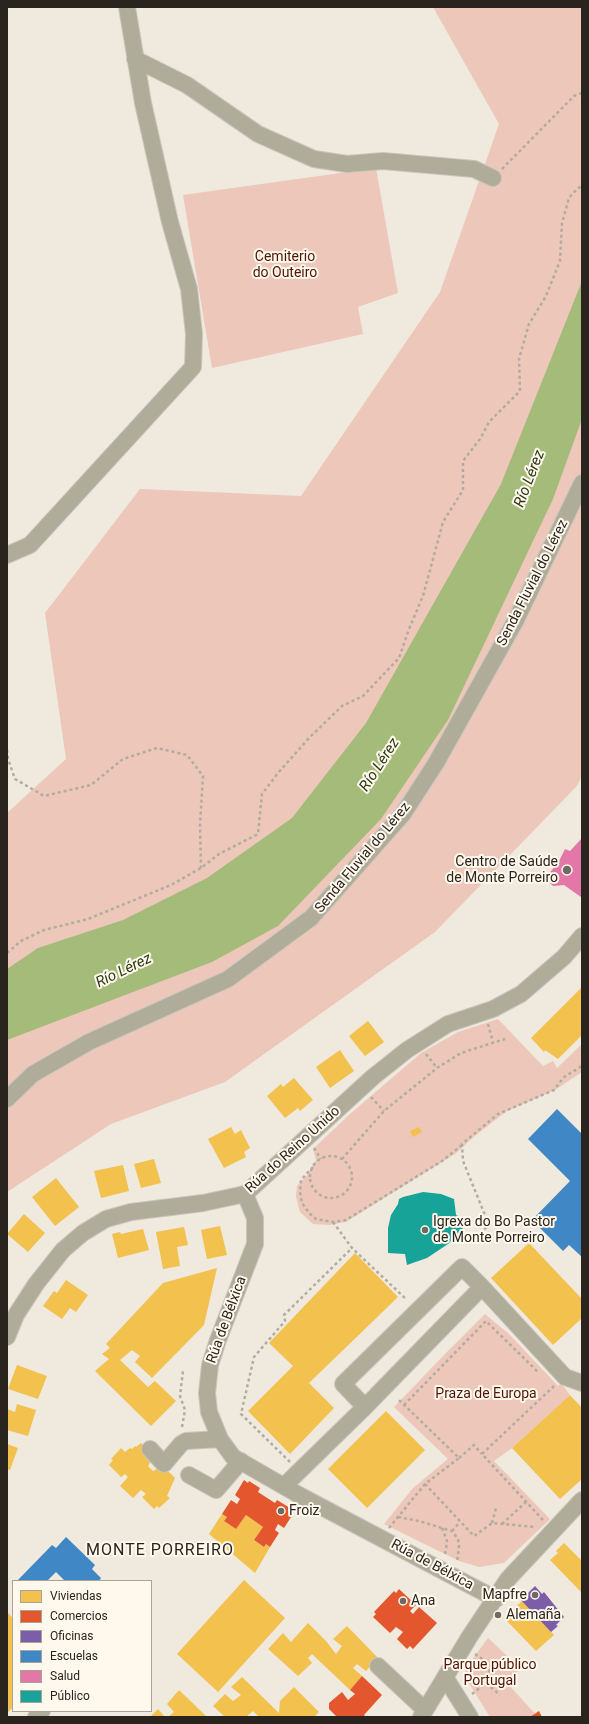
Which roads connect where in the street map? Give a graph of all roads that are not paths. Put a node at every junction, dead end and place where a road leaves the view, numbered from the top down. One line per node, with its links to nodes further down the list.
1 (126, 7): 2 (street)
2 (135, 59): 3 (street); 5 (street)
3 (493, 178)
4 (582, 483): 7 (street, Senda Fluvial do Lérez)
5 (7, 555)
6 (581, 939): 8 (street, Rúa do Reino Unido)
7 (7, 1099)
8 (245, 1194): 10 (street, Rúa do Reino Unido); 13 (street, Rúa de Bélxica)
9 (482, 1287): 11 (street); 12 (street); 12 (street)
10 (7, 1337)
11 (582, 1383)
12 (365, 1407): 17 (street)
13 (220, 1438): 14 (street); 15 (street, Rúa de Bélxica)
14 (150, 1449)
15 (241, 1461): 16 (street); 17 (street, Rúa de Bélxica)
16 (189, 1475)
17 (284, 1486): 19 (street, Rúa de Bélxica)
18 (582, 1500): 19 (street)
19 (496, 1599): 21 (street)
20 (378, 1666): 22 (street)
21 (445, 1677): 22 (street); 23 (street)
22 (423, 1714)
23 (470, 1717)

